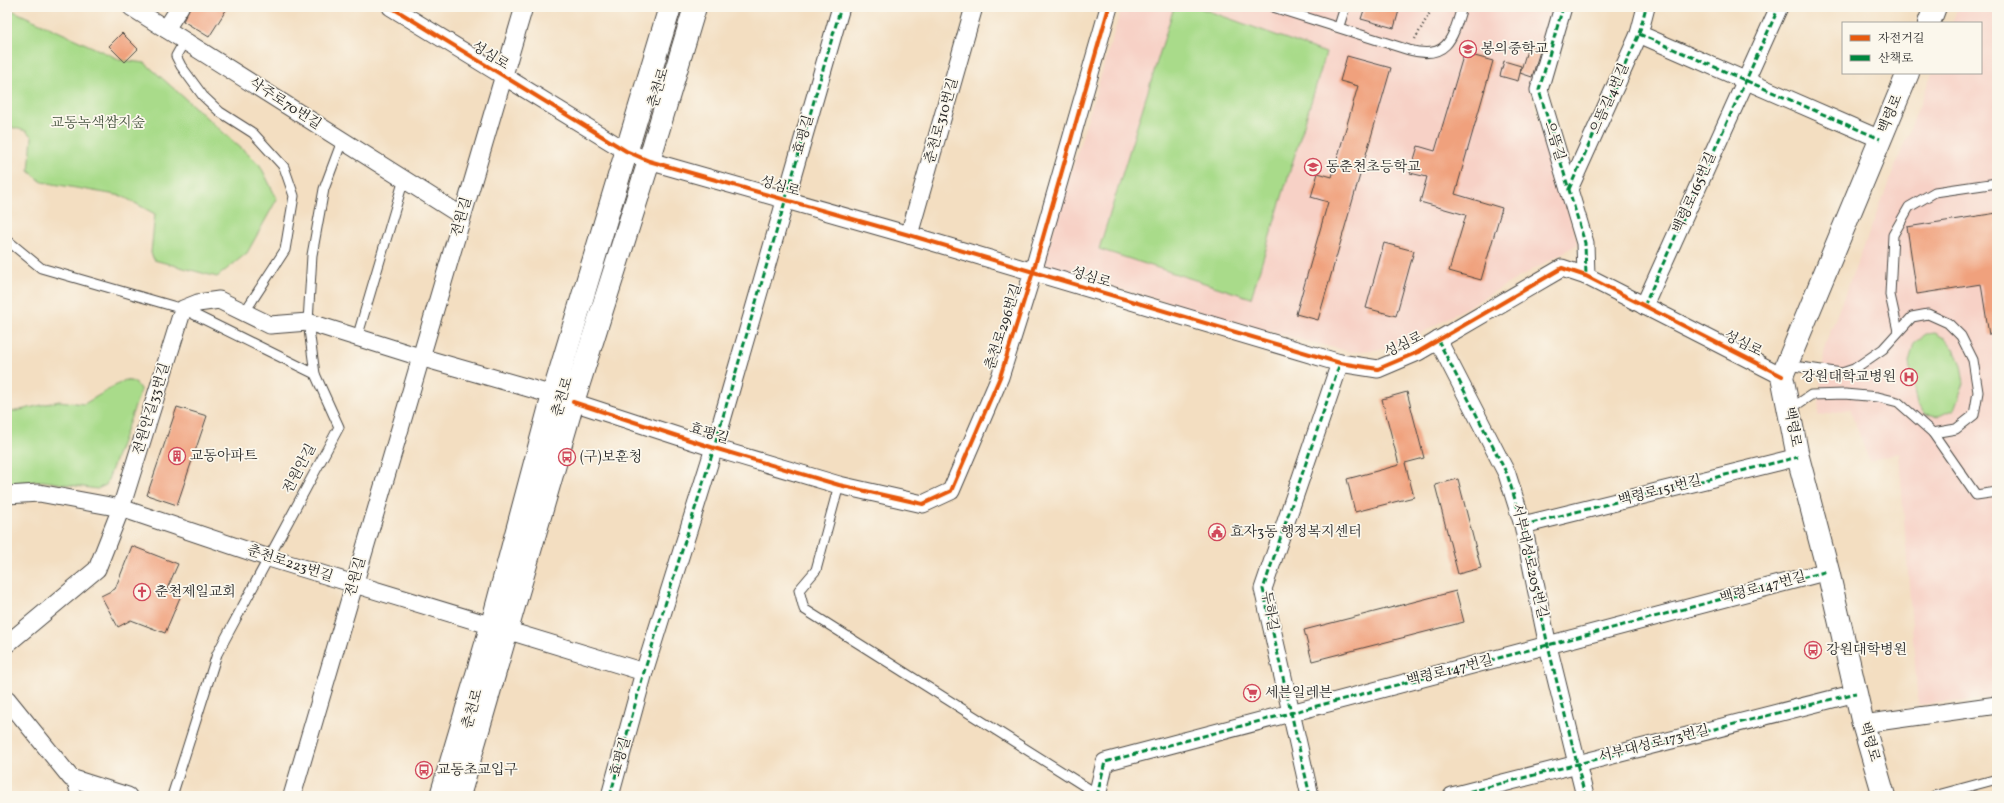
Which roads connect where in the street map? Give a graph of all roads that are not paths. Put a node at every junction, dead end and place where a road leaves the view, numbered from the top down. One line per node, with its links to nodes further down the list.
1 (131, 7): 19 (street, 삭주로70번길)
2 (180, 7): 19 (street)
3 (391, 7): 23 (street, 성심로)
4 (524, 7): 23 (street, 전원길)
5 (670, 7): 27 (street, 춘천로)
6 (694, 7): 28 (street, 춘천로)
7 (841, 7): 32 (street, 효평길)
8 (974, 7): 34 (street, 춘천로310번길)
9 (1109, 7): 36 (street, 춘천로296번길)
10 (1273, 7): 18 (lane)
11 (1345, 7): 18 (lane)
12 (1462, 7): 18 (lane)
13 (1563, 7): 31 (street, 으뜸길)
14 (1646, 7): 20 (street, 으뜸길4번길)
15 (1779, 7): 24 (street, 백령로165번길)
16 (1935, 7): 17 (street)
17 (1929, 22)
18 (1339, 26)
19 (166, 29): 21 (street, 삭주로70번길)
20 (1639, 34): 24 (street); 31 (street, 으뜸길4번길)
21 (185, 40): 26 (street, 삭주로70번길); 40 (lane)
22 (1908, 74): 25 (street, 백령로)
23 (503, 77): 27 (street, 성심로); 33 (street, 전원길)
24 (1746, 81): 25 (street); 38 (street, 백령로165번길)
25 (1880, 139): 47 (street, 백령로)
26 (342, 141): 29 (street, 삭주로70번길); 41 (lane, 전원안길)
27 (626, 151): 28 (street, 성심로); 49 (street, 춘천로)
28 (649, 161): 32 (street, 성심로); 49 (street, 춘천로)
29 (404, 179): 33 (street, 삭주로70번길); 43 (lane)
30 (1997, 183): 42 (lane)
31 (1569, 189): 37 (street, 으뜸길)
32 (786, 200): 34 (street, 성심로); 52 (street, 효평길)
33 (462, 216): 45 (street, 전원길)
34 (909, 234): 36 (street, 성심로)
35 (7, 240): 39 (lane)
36 (1033, 272): 46 (street, 성심로); 54 (street, 춘천로296번길)
37 (1586, 276): 38 (street, 성심로); 44 (street, 성심로)
38 (1644, 306): 47 (street, 성심로)
39 (183, 309): 40 (street); 48 (lane); 57 (street, 전원안길33번길)
40 (244, 312): 41 (street)
41 (308, 322): 43 (street); 48 (lane, 전원안길)
42 (1898, 331): 47 (lane); 51 (lane)
43 (357, 338): 45 (street)
44 (1438, 340): 46 (street, 성심로); 58 (street, 서부대성로205번길)
45 (420, 358): 49 (street); 61 (street, 전원길)
46 (1340, 363): 69 (street, 두하길)
47 (1784, 371): 50 (street, 백령로)
48 (315, 374): 59 (lane, 전원안길)
49 (563, 398): 52 (street, 효평길); 62 (street, 춘천로)
50 (1789, 410): 51 (lane); 53 (street, 백령로)
51 (1933, 433): 55 (lane)
52 (714, 448): 54 (street, 효평길); 65 (street, 효평길)
53 (1798, 457): 58 (street, 백령로151번길); 60 (street, 백령로)
54 (840, 485): 74 (lane)
55 (1997, 492)
56 (7, 495): 57 (street, 춘천로223번길)
57 (120, 508): 59 (street, 춘천로223번길); 63 (street)
58 (1523, 525): 64 (street, 서부대성로205번길)
59 (269, 558): 61 (street, 춘천로223번길); 77 (lane, 전원안길)
60 (1828, 571): 64 (street, 백령로147번길); 66 (street, 백령로)
61 (354, 584): 62 (street, 춘천로223번길); 78 (street, 전원길)
62 (500, 627): 65 (street); 79 (street, 춘천로); 80 (street, 춘천로)
63 (7, 644)
64 (1548, 646): 69 (street, 백령로147번길); 71 (street, 서부대성로205번길)
65 (644, 672): 81 (street, 효평길)
66 (1856, 693): 70 (street, 백령로); 71 (street, 서부대성로173번길)
67 (7, 699): 72 (street)
68 (1997, 705): 70 (street)
69 (1290, 712): 74 (street, 백령로147번길); 82 (street, 두하길)
70 (1863, 724): 85 (street, 백령로)
71 (1576, 764): 83 (street, 서부대성로173번길); 84 (street, 서부대성로205번길)
72 (71, 778): 75 (lane); 76 (street)
73 (1997, 780): 86 (lane)
74 (1097, 795)
75 (76, 796)
76 (128, 796)
77 (172, 796)
78 (292, 796)
79 (441, 796)
80 (459, 796)
81 (610, 796)
82 (1310, 796)
83 (1452, 796)
84 (1585, 796)
85 (1884, 796)
86 (1934, 796)

